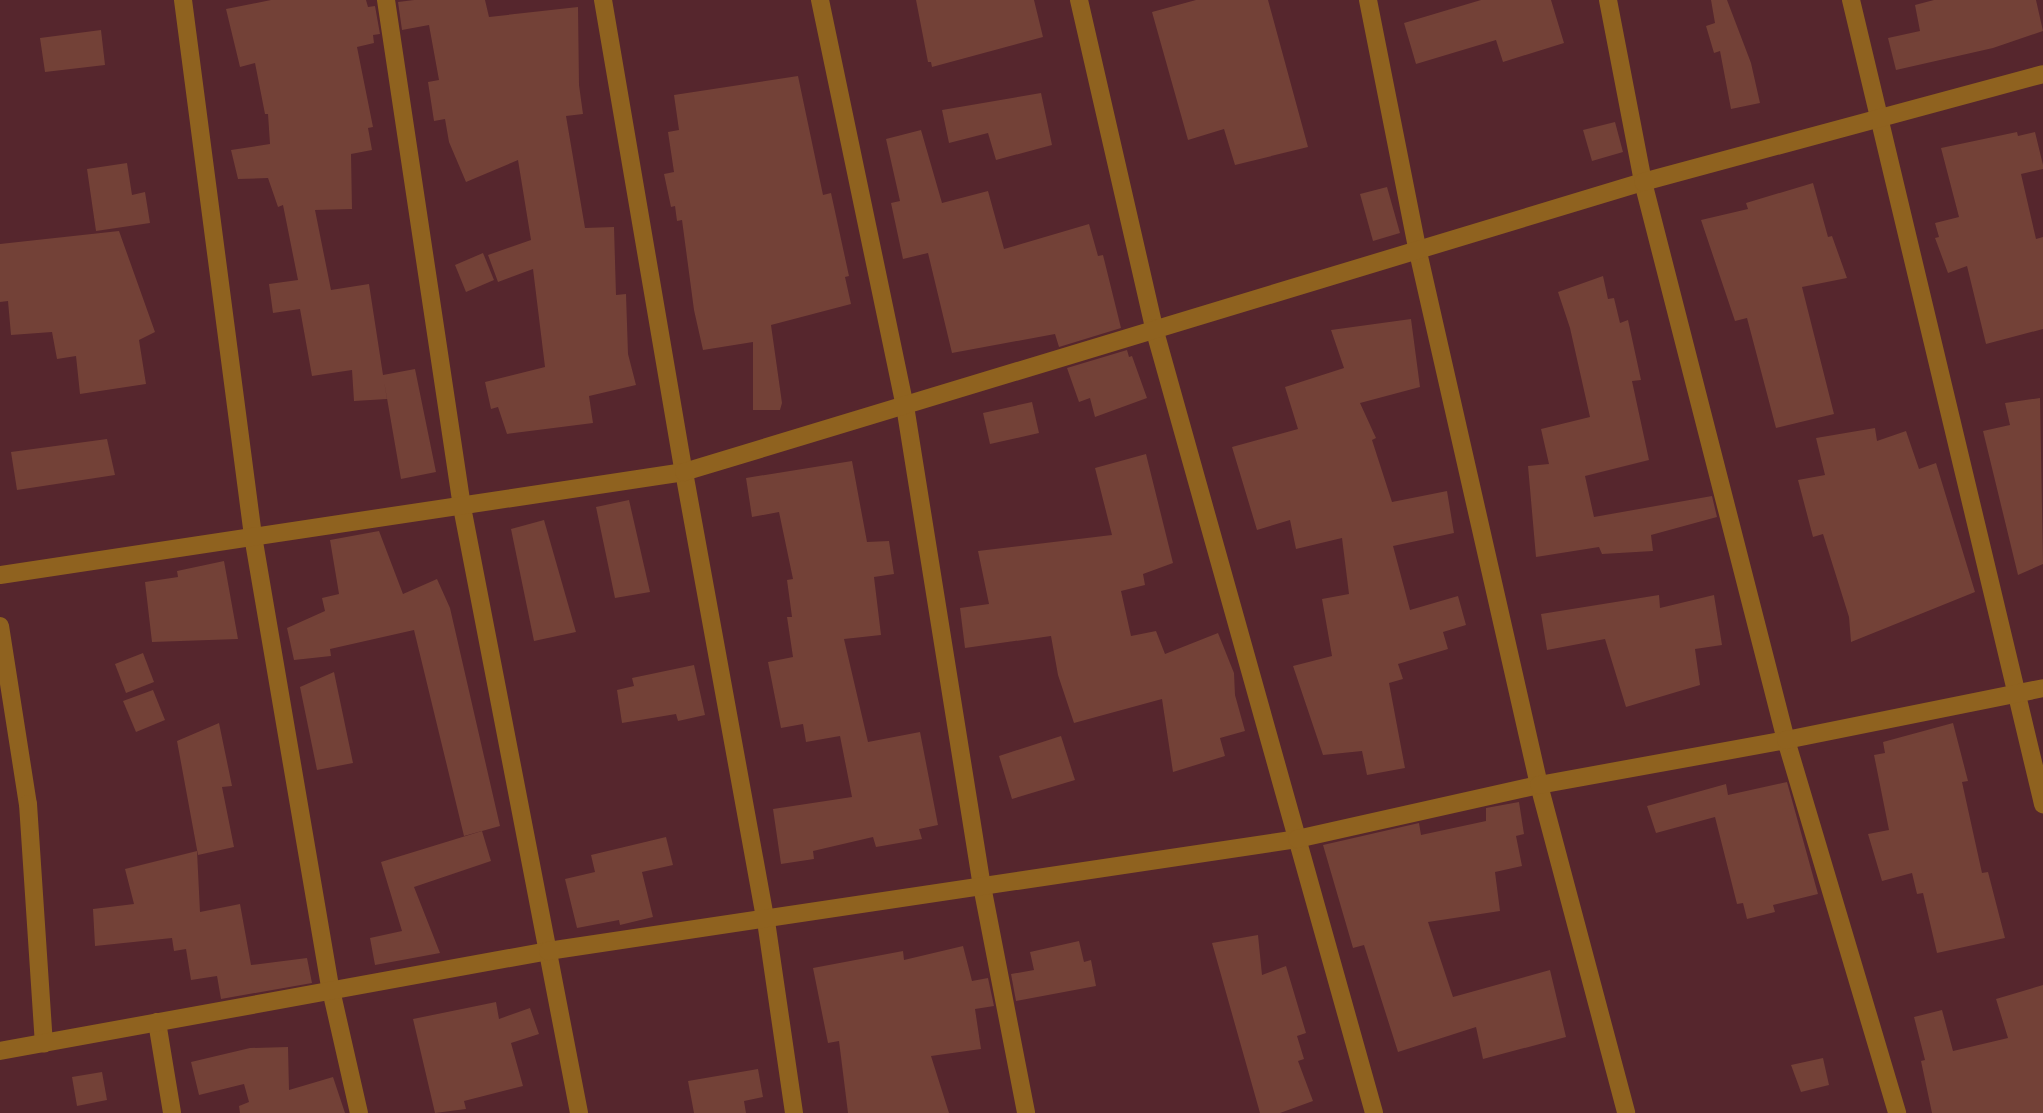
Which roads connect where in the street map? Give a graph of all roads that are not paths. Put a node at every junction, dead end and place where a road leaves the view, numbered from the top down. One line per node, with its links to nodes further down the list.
1 (183, 0): 17 (street)
2 (386, 0): 16 (street)
3 (603, 0): 15 (street)
4 (820, 0): 14 (street)
5 (1079, 0): 13 (street)
6 (1368, 0): 12 (street)
7 (1608, 0): 11 (street)
8 (1851, 0): 10 (street)
9 (2043, 74): 10 (street)
10 (1880, 118): 11 (street); 21 (street)
11 (1643, 182): 12 (street); 22 (street)
12 (1418, 252): 13 (street); 23 (street)
13 (1154, 328): 14 (street); 25 (street)
14 (905, 406): 15 (street); 26 (street)
15 (684, 472): 16 (street); 27 (street)
16 (462, 508): 17 (street); 28 (street)
17 (253, 536): 18 (street); 29 (street)
18 (0, 575)
19 (0, 626): 31 (street)
20 (2043, 688): 21 (street)
21 (2017, 694): 22 (street); 24 (street)
22 (1786, 740): 23 (street); 40 (street)
23 (1539, 785): 25 (street); 39 (street)
24 (2043, 804)
25 (1297, 839): 26 (street); 38 (street)
26 (982, 886): 27 (street); 37 (street)
27 (766, 920): 28 (street); 36 (street)
28 (548, 951): 29 (street); 35 (street)
29 (331, 990): 30 (street); 34 (street)
30 (157, 1022): 31 (street); 33 (street)
31 (44, 1043): 32 (street)
32 (0, 1051)
33 (172, 1113)
34 (359, 1113)
35 (579, 1113)
36 (794, 1113)
37 (1026, 1113)
38 (1374, 1113)
39 (1626, 1113)
40 (1897, 1113)

